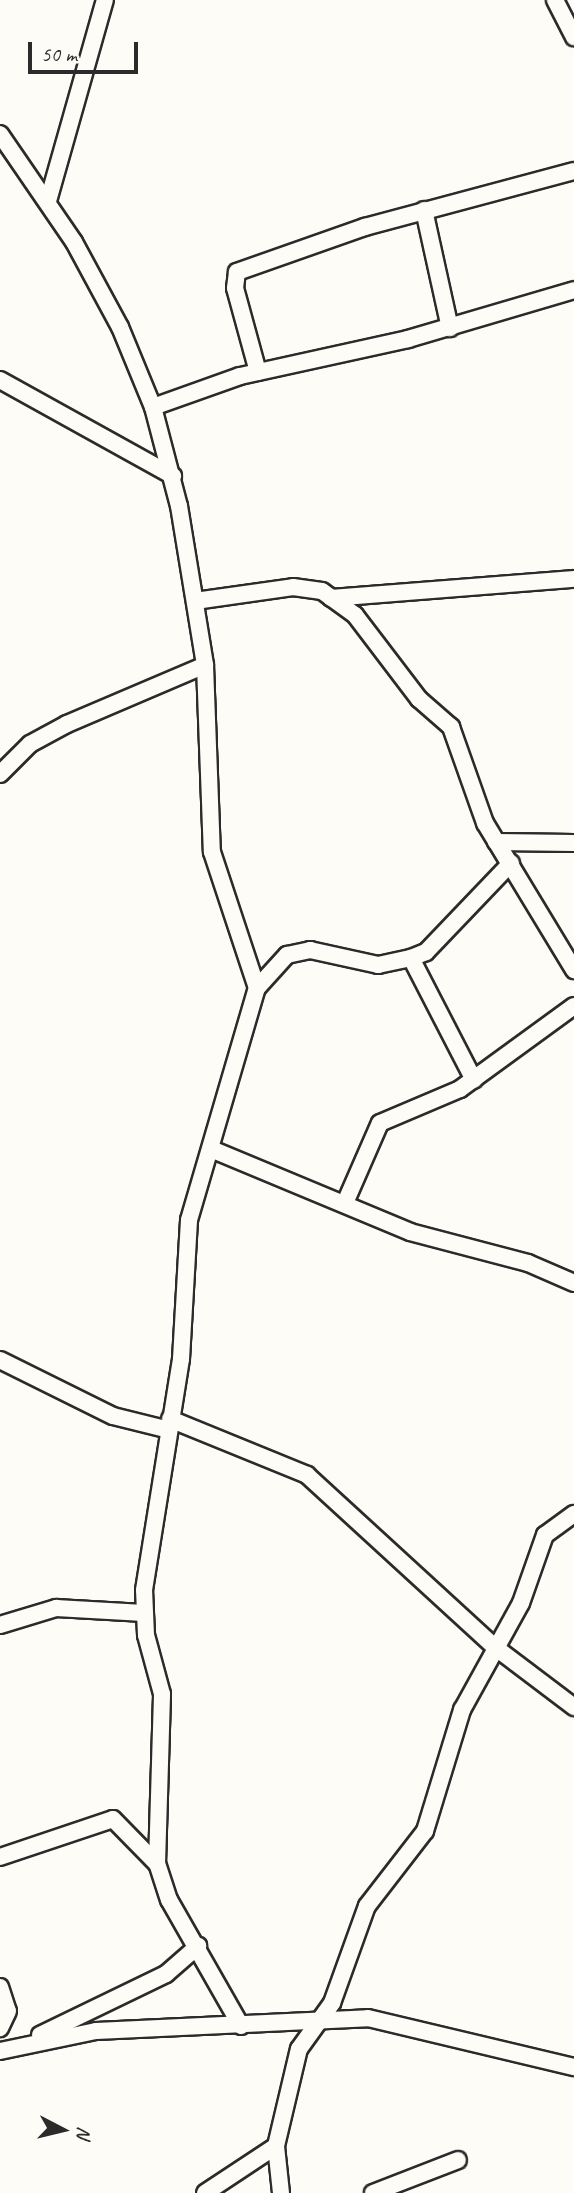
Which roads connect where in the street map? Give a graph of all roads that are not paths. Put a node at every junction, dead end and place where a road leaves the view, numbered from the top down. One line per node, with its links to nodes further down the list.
1 (105, 0): 6 (street)
2 (555, 0): 3 (street)
3 (574, 37)
4 (0, 134): 6 (street)
5 (574, 171): 7 (street)
6 (48, 201): 12 (street)
7 (424, 210): 9 (street); 10 (street)
8 (574, 290): 9 (street)
9 (450, 328): 10 (street)
10 (258, 372): 12 (street)
11 (0, 380): 13 (street)
12 (153, 407): 13 (street)
13 (173, 476): 16 (street)
14 (574, 579): 15 (street)
15 (331, 598): 16 (street); 19 (street)
16 (195, 601): 17 (street)
17 (205, 665): 18 (street); 24 (street)
18 (0, 774)
19 (496, 842): 20 (street); 21 (street)
20 (574, 844)
21 (511, 863): 22 (street); 23 (street)
22 (411, 958): 24 (street); 26 (street)
23 (574, 970)
24 (257, 988): 27 (street)
25 (574, 1006): 26 (street)
26 (474, 1080): 28 (street)
27 (211, 1149): 28 (street); 31 (street)
28 (345, 1203): 29 (street)
29 (574, 1283)
30 (0, 1360): 31 (street)
31 (167, 1424): 33 (street); 35 (street)
32 (574, 1514): 35 (street)
33 (144, 1613): 34 (street); 38 (street)
34 (0, 1625)
35 (496, 1648): 36 (street); 41 (street)
36 (574, 1707)
37 (0, 1857): 38 (street)
38 (157, 1864): 39 (street)
39 (198, 1946): 42 (street); 44 (street)
40 (0, 1987): 43 (street)
41 (322, 2018): 42 (street); 46 (street); 47 (street)
42 (241, 2026): 44 (street)
43 (0, 2028)
44 (23, 2043): 45 (street)
45 (0, 2051)
46 (574, 2067)
47 (276, 2146): 49 (street); 50 (street)
48 (458, 2160): 51 (street)
49 (205, 2193)
50 (281, 2193)
51 (373, 2193)

